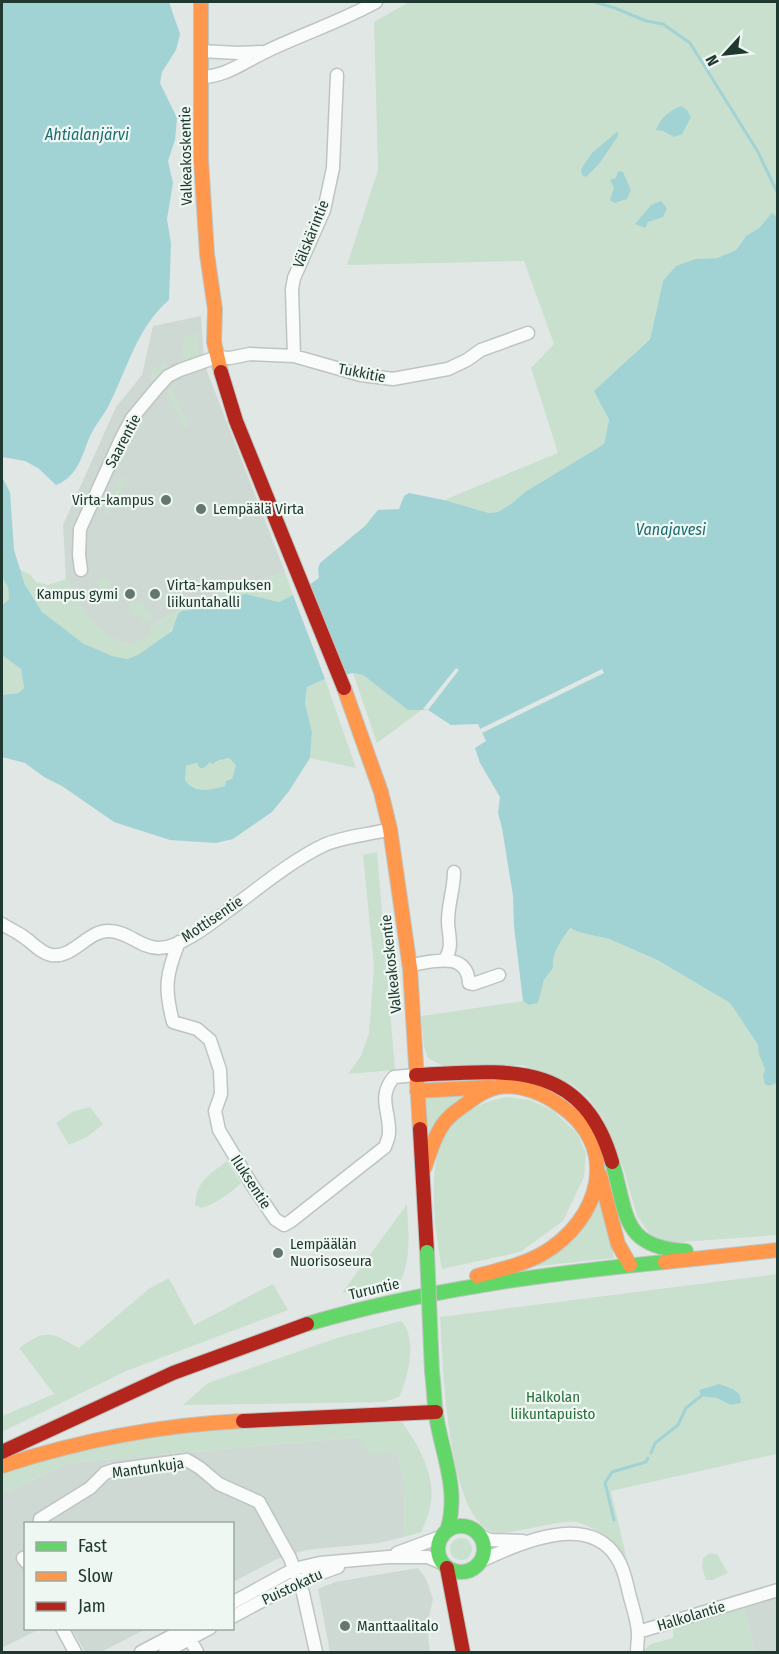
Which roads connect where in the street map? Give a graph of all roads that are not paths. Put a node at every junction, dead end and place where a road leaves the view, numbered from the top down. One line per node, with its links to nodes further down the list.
1 (201, 2): 3 (main road, Valkeakoskentie)
2 (376, 2): 4 (street)
3 (201, 51): 4 (street); 6 (main road, Valkeakoskentie)
4 (265, 52): 6 (street)
5 (337, 75): 8 (street, Välskärintie)
6 (201, 77): 9 (main road, Valkeakoskentie)
7 (528, 333): 8 (street, Tukkitie)
8 (294, 356): 9 (street, Tukkitie)
9 (224, 358): 10 (street, Saarentie); 11 (main road, Valkeakoskentie)
10 (81, 570)
11 (390, 829): 14 (street, Mottisentie); 16 (main road, Valkeakoskentie)
12 (454, 872): 15 (street)
13 (2, 924): 14 (street, Mottisentie)
14 (179, 942): 18 (street, Iluksentie)
15 (445, 959): 16 (street); 17 (street)
16 (409, 965): 18 (main road, Valkeakoskentie)
17 (499, 975)
18 (416, 1075): 20 (main road, Valkeakoskentie); 23 (main road)
19 (497, 1087): 20 (main road); 21 (main road); 22 (main road)
20 (417, 1091): 22 (main road, Valkeakoskentie)
21 (598, 1167): 24 (main road); 25 (main road)
22 (422, 1174): 26 (main road, Valkeakoskentie, bridge)
23 (777, 1250): 24 (main road, Turuntie)
24 (630, 1265): 25 (main road, Turuntie)
25 (395, 1301): 27 (main road, Turuntie)
26 (436, 1412): 28 (main road); 29 (main road, Valkeakoskentie)
27 (2, 1452)
28 (2, 1466)
29 (450, 1480): 31 (main road, Valkeakoskentie); 32 (main road, Valkeakoskentie)
30 (40, 1522): 38 (street, Mantunkuja)
31 (445, 1533): 32 (main road); 34 (street, Puistokatu); 36 (main road)
32 (476, 1533): 33 (street, Halkolantie); 37 (main road)
33 (525, 1541): 37 (street, Halkolantie); 45 (street, Halkolantie)
34 (389, 1557): 35 (street, Puistokatu); 36 (street, Puistokatu)
35 (353, 1561): 38 (street, Puistokatu); 39 (street, Puistokatu)
36 (445, 1565): 37 (main road); 47 (main road)
37 (476, 1565): 47 (main road)
38 (294, 1569): 39 (street, Mantunkuja); 41 (street, Puistokatu)
39 (299, 1581): 42 (street, Puistokatu); 52 (street, Mantunkuja)
40 (777, 1590): 45 (street, Halkolantie)
41 (234, 1602)
42 (234, 1616)
43 (63, 1630): 48 (street)
44 (204, 1630): 46 (street)
45 (638, 1632): 53 (street)
46 (187, 1633): 49 (street); 50 (street); 51 (street)
47 (462, 1647)
48 (75, 1653)
49 (141, 1653)
50 (165, 1653)
51 (197, 1653)
52 (316, 1653)
53 (637, 1653)

